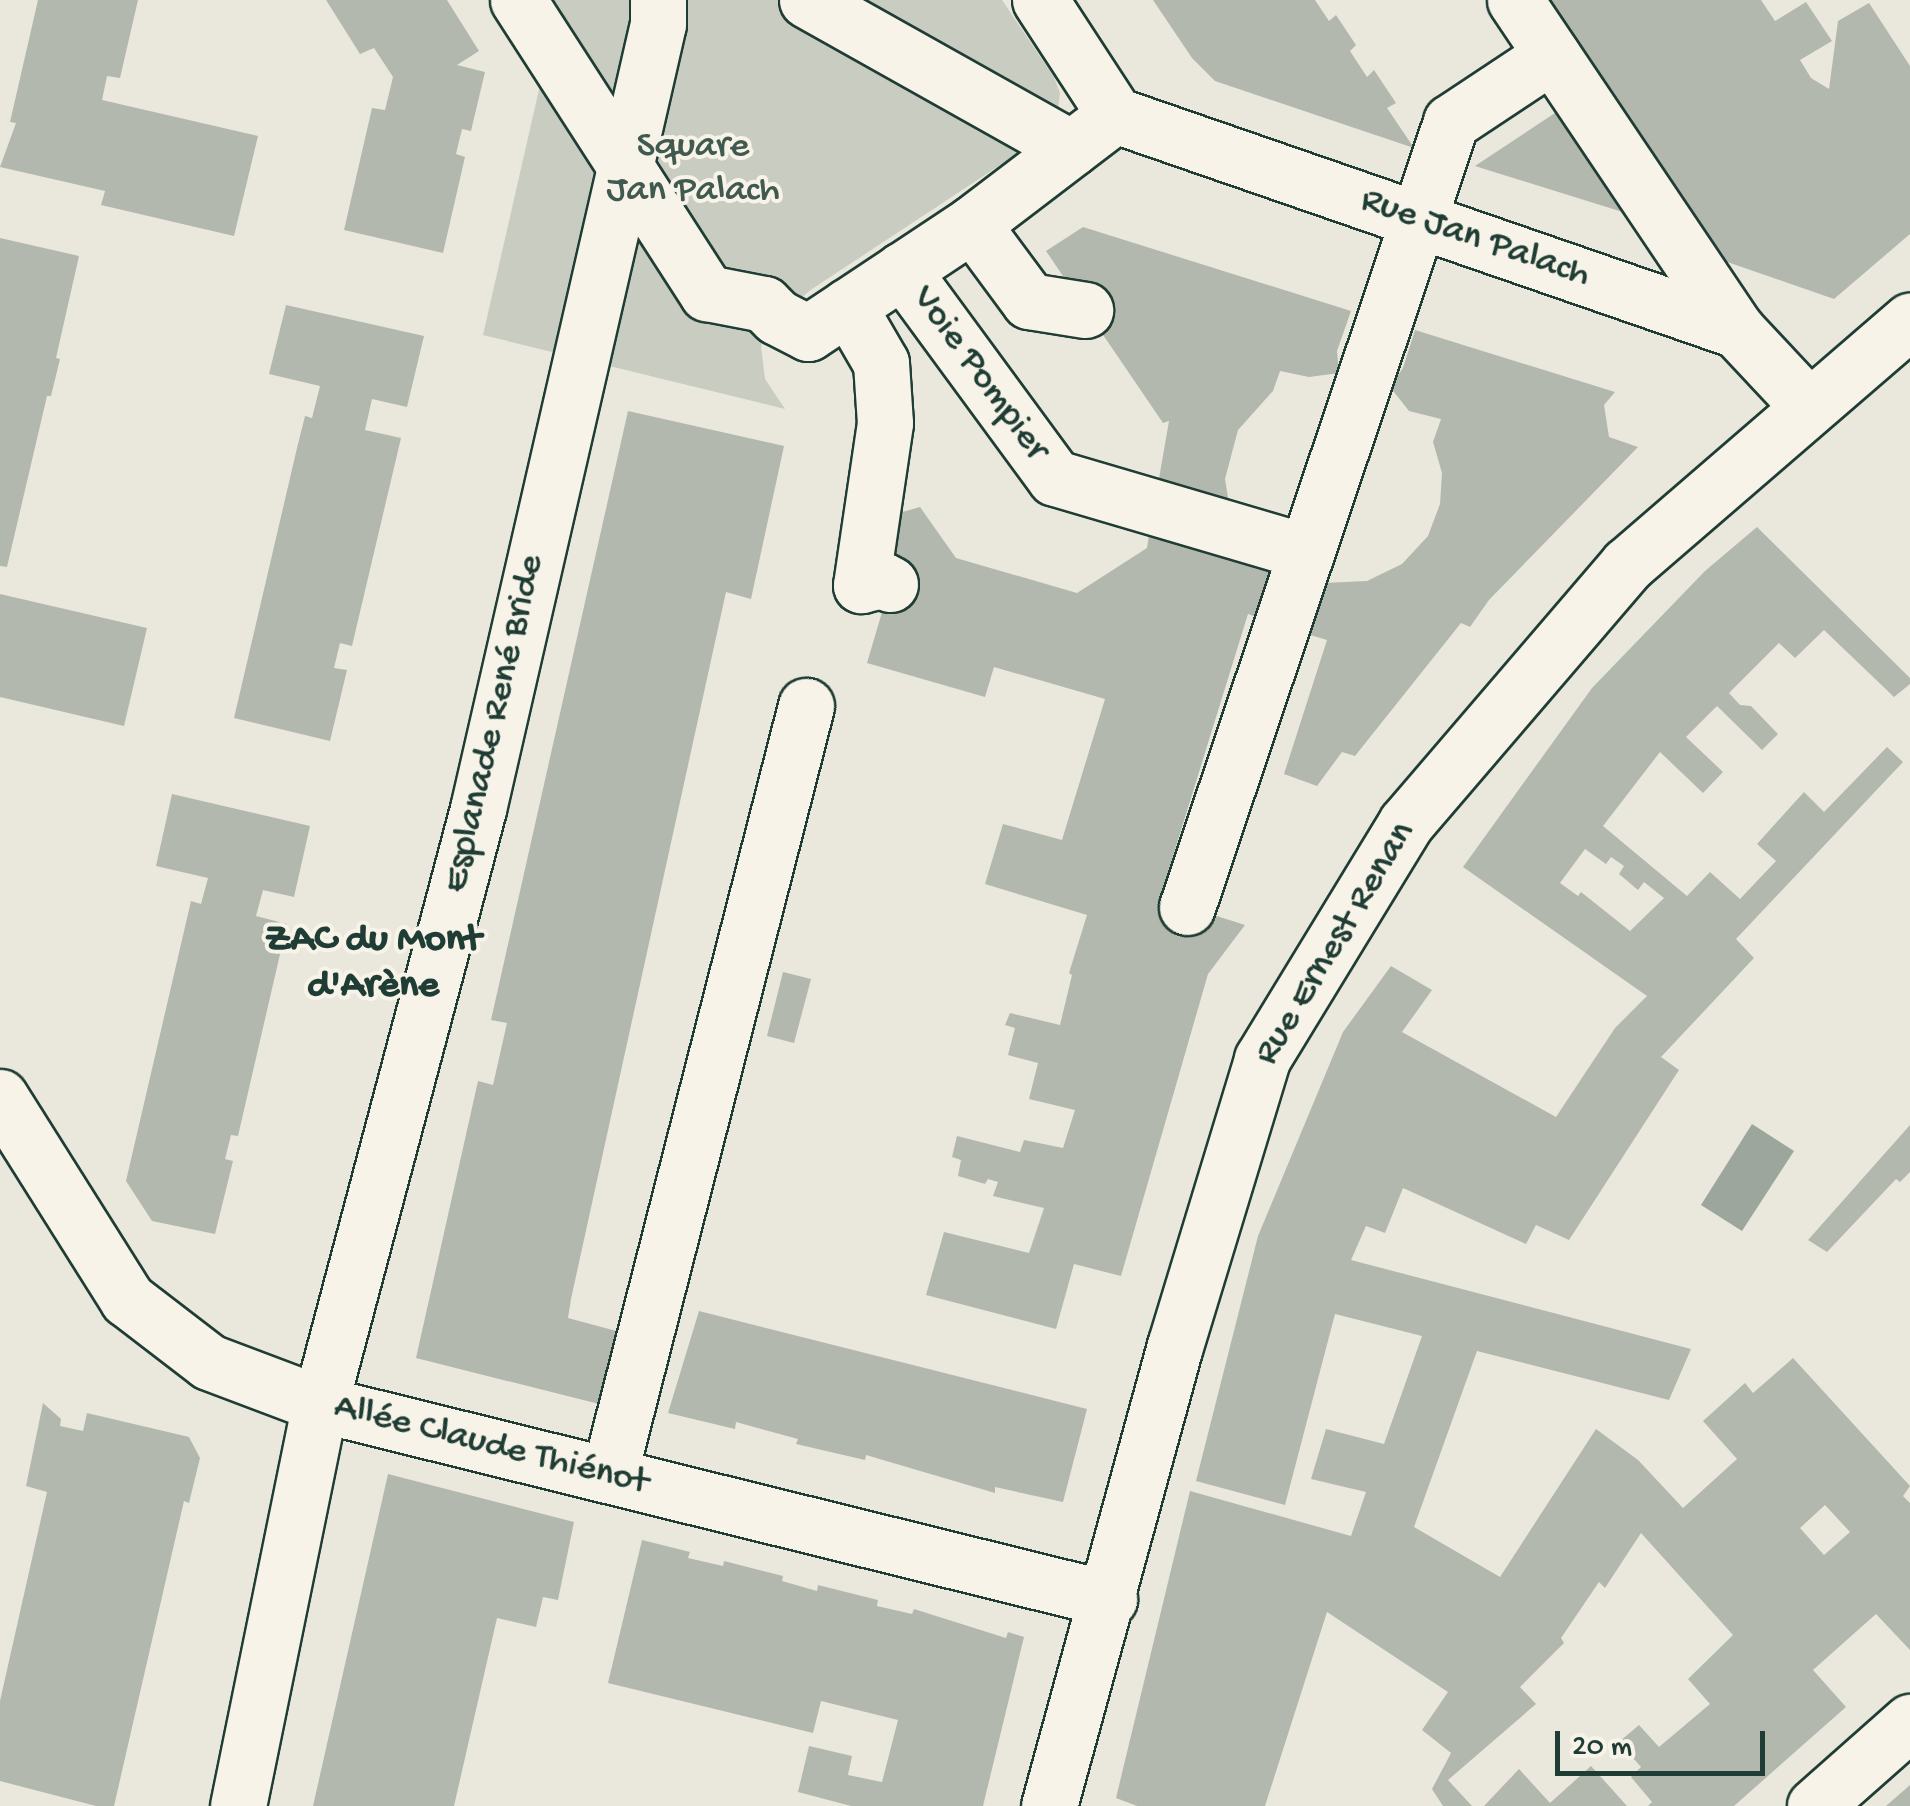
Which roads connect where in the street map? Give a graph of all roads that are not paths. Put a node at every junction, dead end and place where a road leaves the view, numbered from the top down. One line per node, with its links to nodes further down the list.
1 (518, 0): 9 (street)
2 (658, 0): 9 (street, Esplanade René Bride)
3 (807, 0): 8 (street)
4 (1040, 0): 7 (street)
5 (1515, 0): 6 (street)
6 (1552, 55): 10 (street); 15 (street)
7 (1116, 115): 8 (street); 10 (street, Rue Jan Palach)
8 (1071, 148): 11 (street)
9 (626, 166): 16 (street); 23 (street, Esplanade René Bride)
10 (1418, 220): 15 (street, Rue Jan Palach); 18 (street)
11 (972, 224): 12 (street); 13 (street)
12 (902, 270): 16 (street); 18 (street, Voie Pompier)
13 (1085, 310)
14 (1910, 321): 17 (street, Rue Ernest Renan)
15 (1737, 330): 17 (street, Rue Jan Palach)
16 (831, 334): 19 (street)
17 (1808, 406): 25 (street, Rue Ernest Renan)
18 (1306, 552): 21 (street)
19 (890, 584)
20 (806, 706): 24 (street)
21 (1187, 908)
22 (0, 1097): 23 (street, Allée Claude Thiénot)
23 (320, 1404): 24 (street, Allée Claude Thiénot); 27 (street, Esplanade René Bride)
24 (609, 1475): 25 (street, Allée Claude Thiénot)
25 (1109, 1598): 28 (street, Rue Ernest Renan)
26 (1910, 1722): 29 (street)
27 (238, 1806)
28 (1049, 1806)
29 (1815, 1806)

